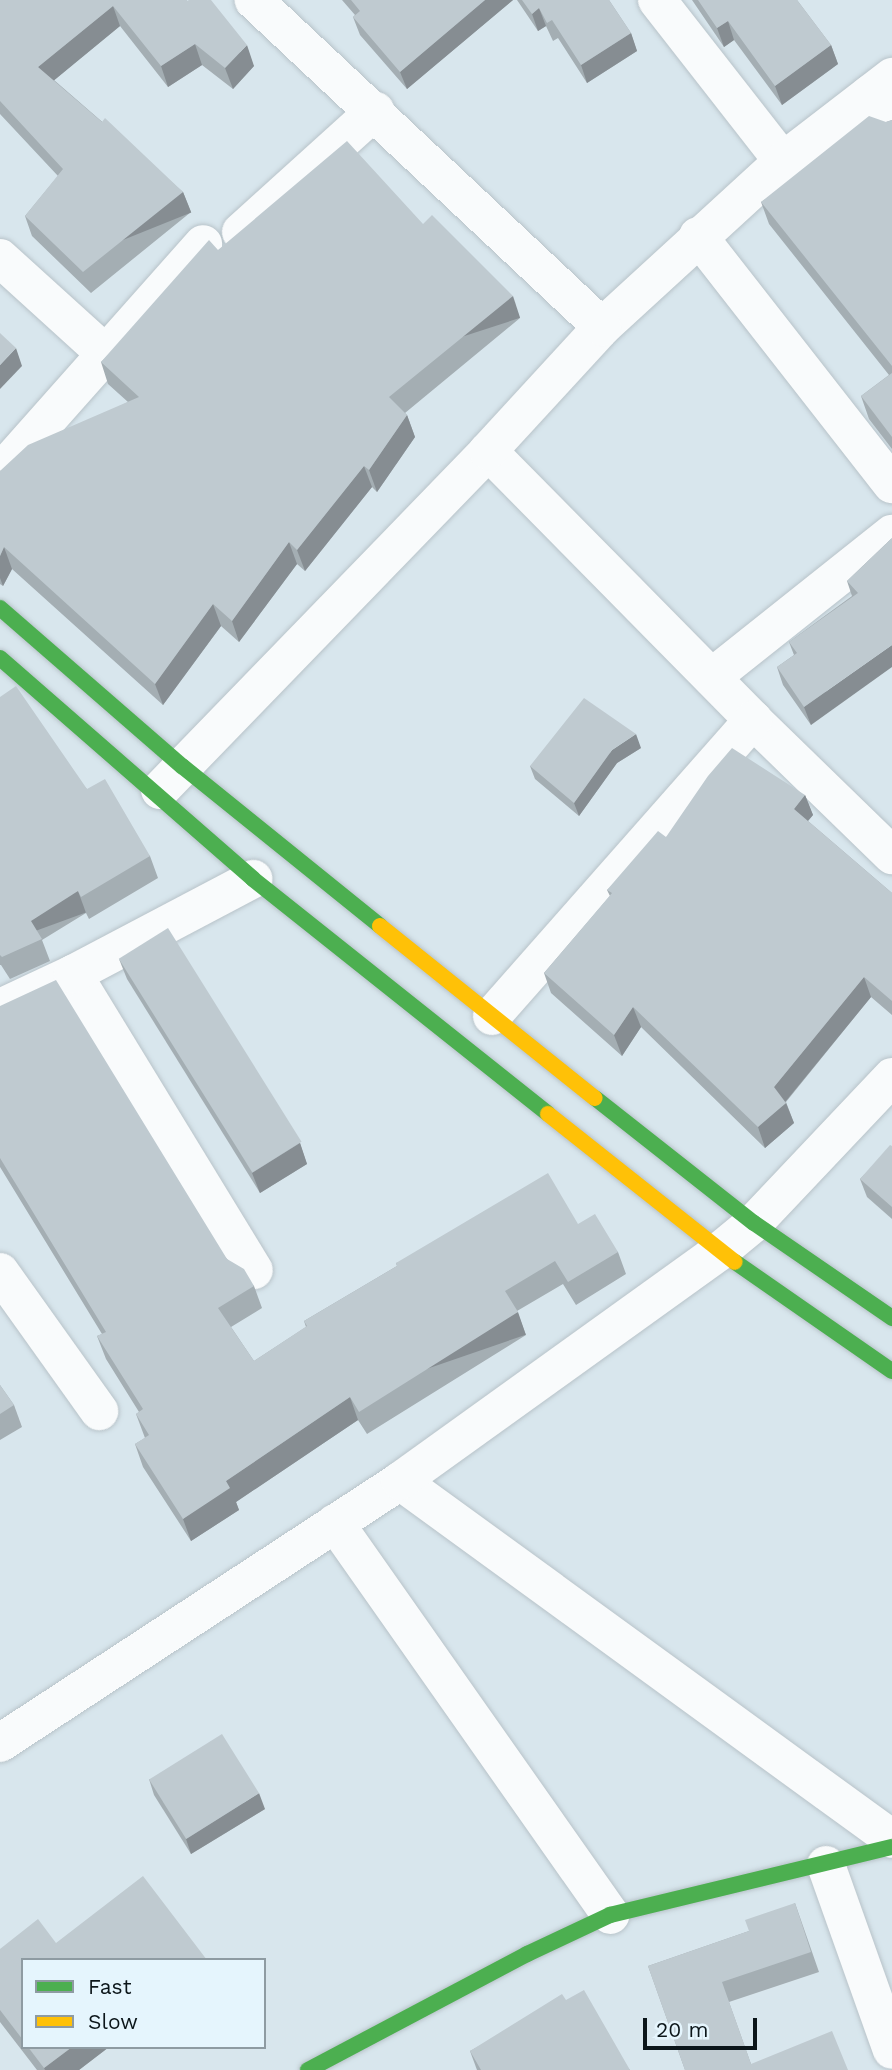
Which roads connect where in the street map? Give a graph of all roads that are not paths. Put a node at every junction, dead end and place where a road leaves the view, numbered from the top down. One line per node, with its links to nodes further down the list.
1 (254, 0): 4 (street)
2 (657, 0): 5 (street)
3 (885, 98): 5 (street)
4 (375, 111): 6 (street); 10 (street)
5 (783, 161): 7 (street)
6 (241, 232)
7 (698, 236): 10 (street); 14 (street)
8 (203, 244): 11 (street)
9 (0, 258): 11 (street)
10 (602, 327): 12 (street)
11 (106, 354): 13 (street)
12 (488, 451): 18 (street); 20 (street)
13 (0, 474)
14 (892, 484)
15 (892, 534): 18 (street)
16 (0, 608): 20 (street)
17 (0, 658): 21 (street)
18 (712, 677): 19 (street)
19 (753, 720): 22 (street); 26 (street)
20 (182, 766): 21 (street); 26 (street)
21 (156, 794): 23 (street)
22 (892, 855)
23 (253, 879): 24 (street); 29 (street)
24 (73, 974): 25 (street); 30 (street)
25 (0, 1008)
26 (492, 1016): 28 (street)
27 (892, 1077): 28 (street)
28 (754, 1223): 29 (street); 32 (street)
29 (720, 1251): 33 (street); 35 (street)
30 (254, 1270)
31 (0, 1272): 34 (street)
32 (892, 1318)
33 (892, 1371)
34 (99, 1411)
35 (400, 1481): 36 (street); 38 (street)
36 (335, 1523): 37 (street); 41 (street)
37 (0, 1743)
38 (892, 1839)
39 (892, 1847): 40 (street)
40 (826, 1865): 41 (street); 42 (street)
41 (610, 1915): 43 (street)
42 (892, 2050)
43 (308, 2070)

